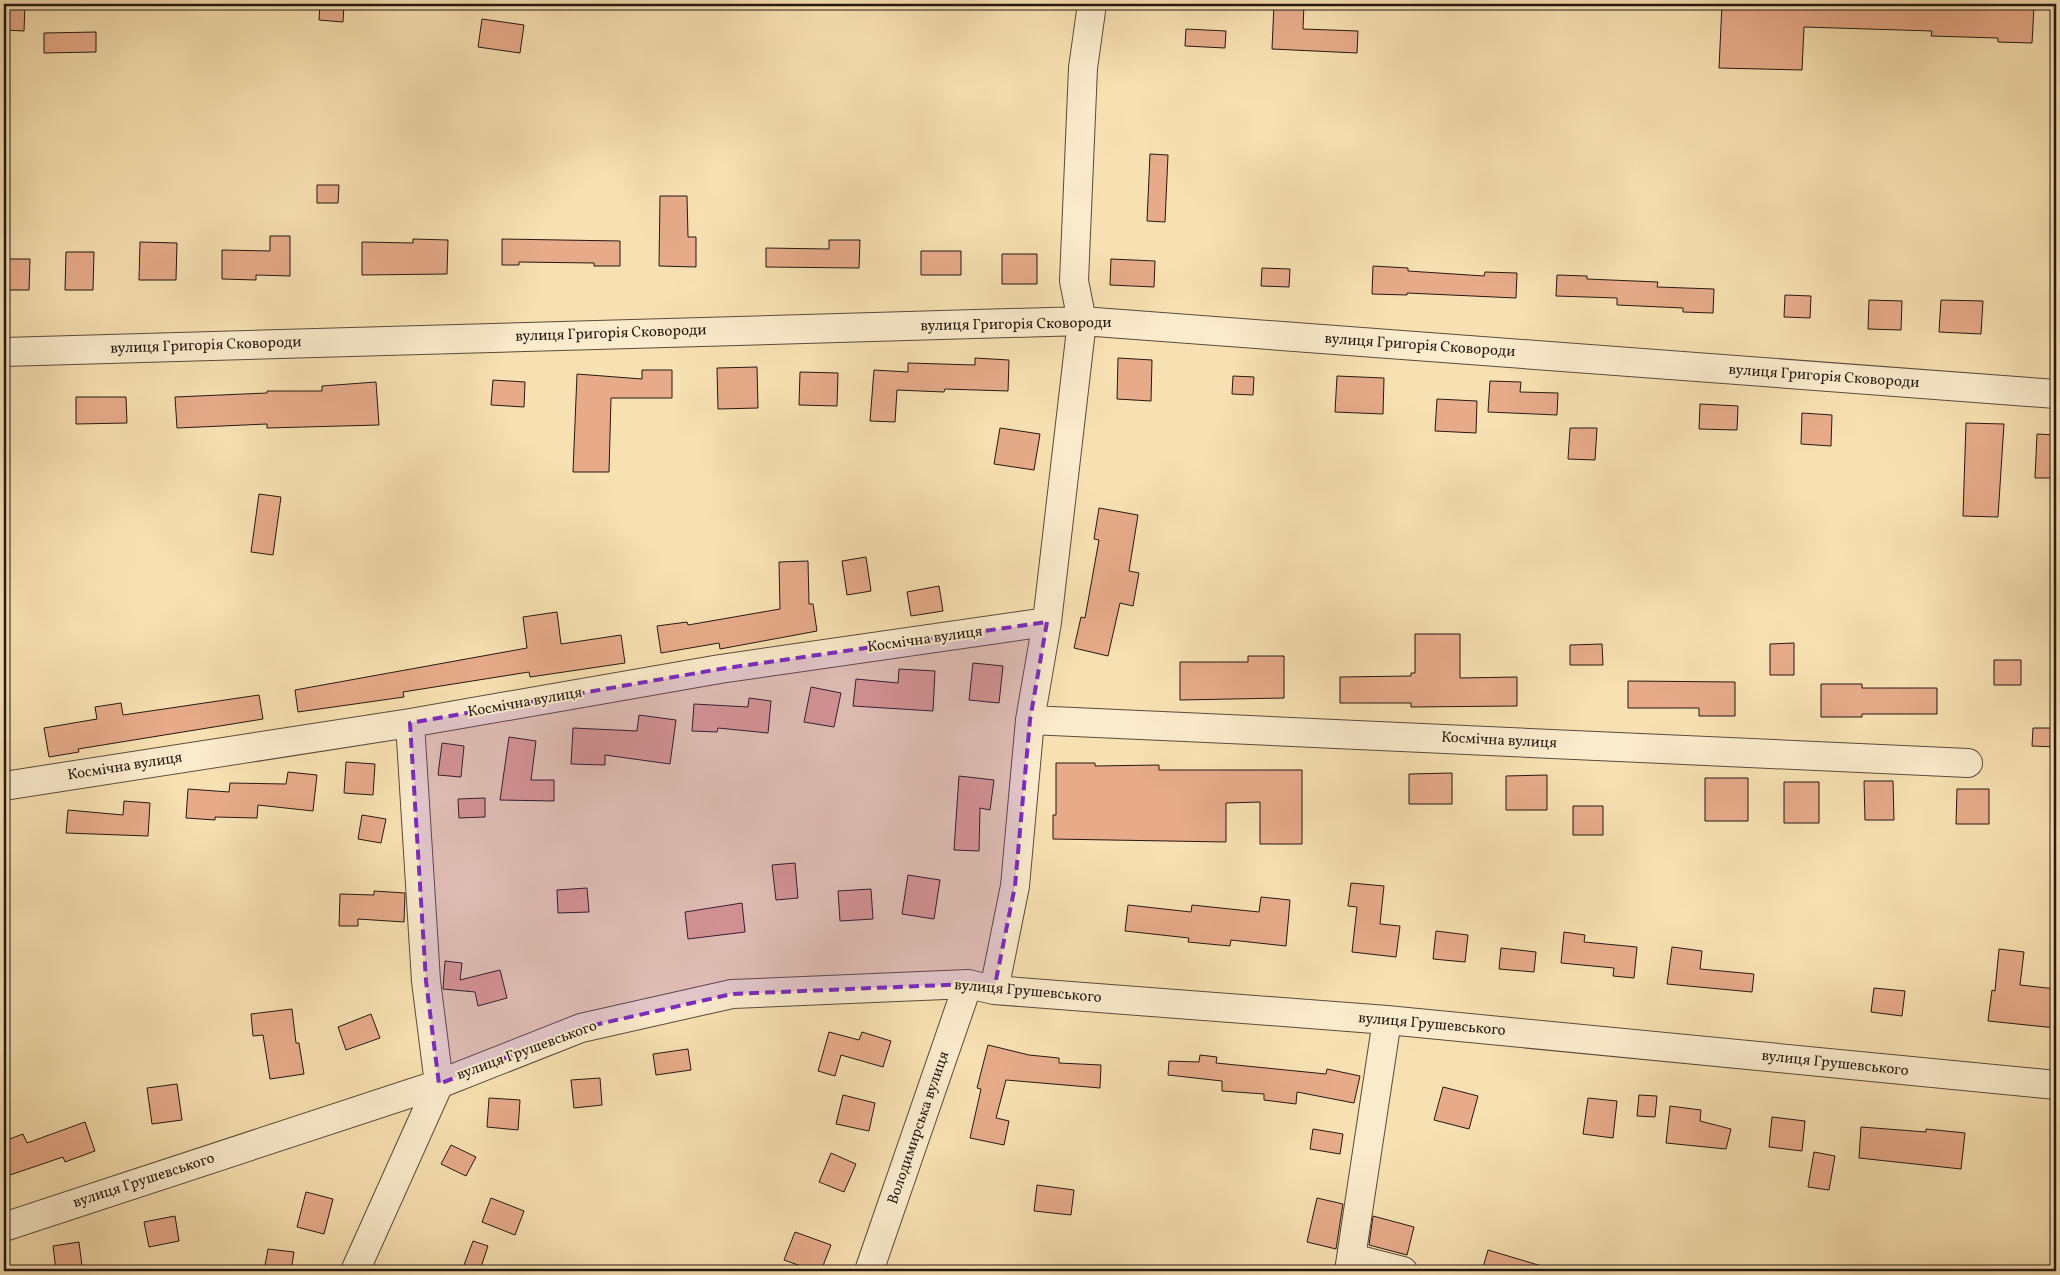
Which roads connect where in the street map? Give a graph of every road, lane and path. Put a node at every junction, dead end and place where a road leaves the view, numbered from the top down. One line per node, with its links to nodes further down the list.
1 (1092, 4): 2 (street, Володимирська вулиця)
2 (1082, 321): 3 (street, вулиця Григорія Сковороди); 4 (street, вулиця Григорія Сковороди); 5 (street, Володимирська вулиця)
3 (4, 352)
4 (2056, 394)
5 (1046, 622): 6 (street, Володимирська вулиця); 7 (street, Космічна вулиця)
6 (1030, 720): 8 (street, Космічна вулиця); 10 (street, Володимирська вулиця)
7 (410, 723): 9 (street, Космічна вулиця); 12 (street)
8 (1968, 763)
9 (4, 786)
10 (981, 987): 11 (street, вулиця Грушевського); 12 (street, вулиця Грушевського); 17 (street, Володимирська вулиця)
11 (1387, 1020): 13 (street, вулиця Грушевського); 15 (street)
12 (439, 1084): 14 (street, вулиця Грушевського); 16 (street)
13 (2056, 1085)
14 (4, 1227)
15 (1350, 1265): 18 (street)
16 (355, 1271)
17 (869, 1271)
18 (1403, 1271)

